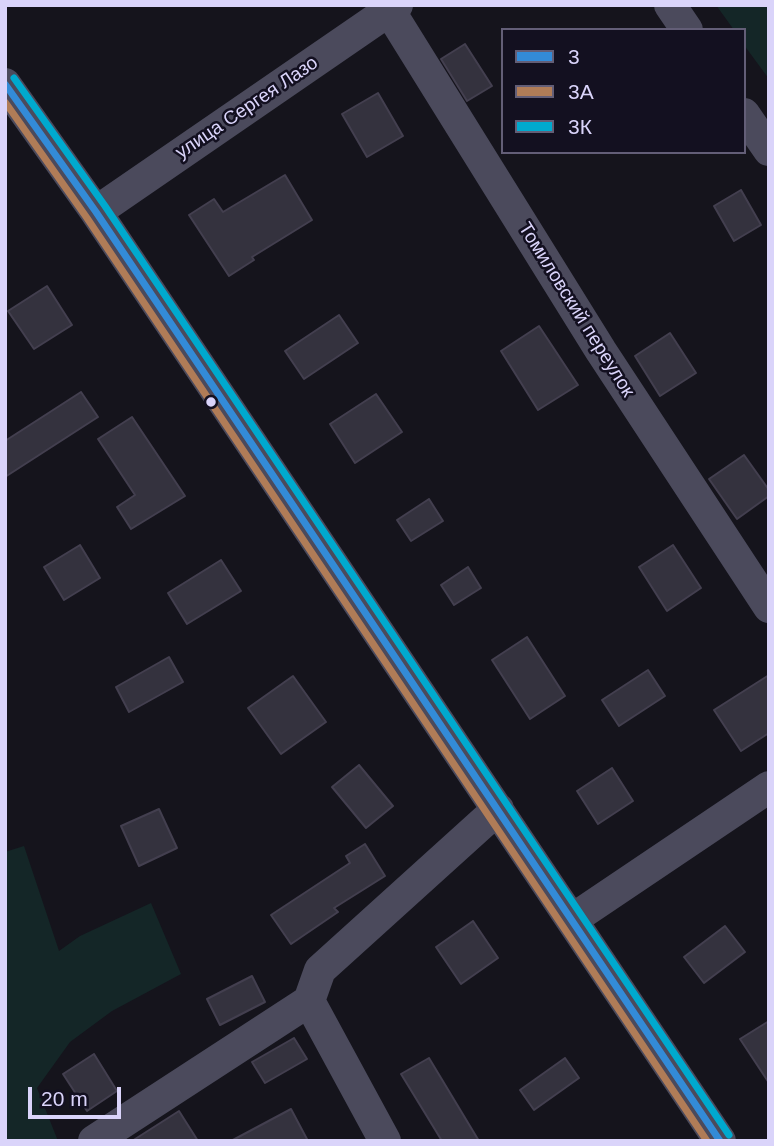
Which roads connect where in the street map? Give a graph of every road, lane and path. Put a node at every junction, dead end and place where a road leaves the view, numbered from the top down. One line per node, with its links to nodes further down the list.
1 (670, 5): 3 (street)
2 (393, 8): 7 (street, улица Сергея Лазо); 8 (street, Томиловский переулок)
3 (686, 28)
4 (5, 84): 7 (street)
5 (746, 117): 6 (street)
6 (769, 150)
7 (96, 212): 10 (street)
8 (769, 607)
9 (769, 787): 11 (street)
10 (498, 809): 11 (street); 12 (street)
11 (573, 919): 15 (street)
12 (309, 1001): 13 (street); 14 (street)
13 (94, 1141)
14 (385, 1141)
15 (720, 1141)

